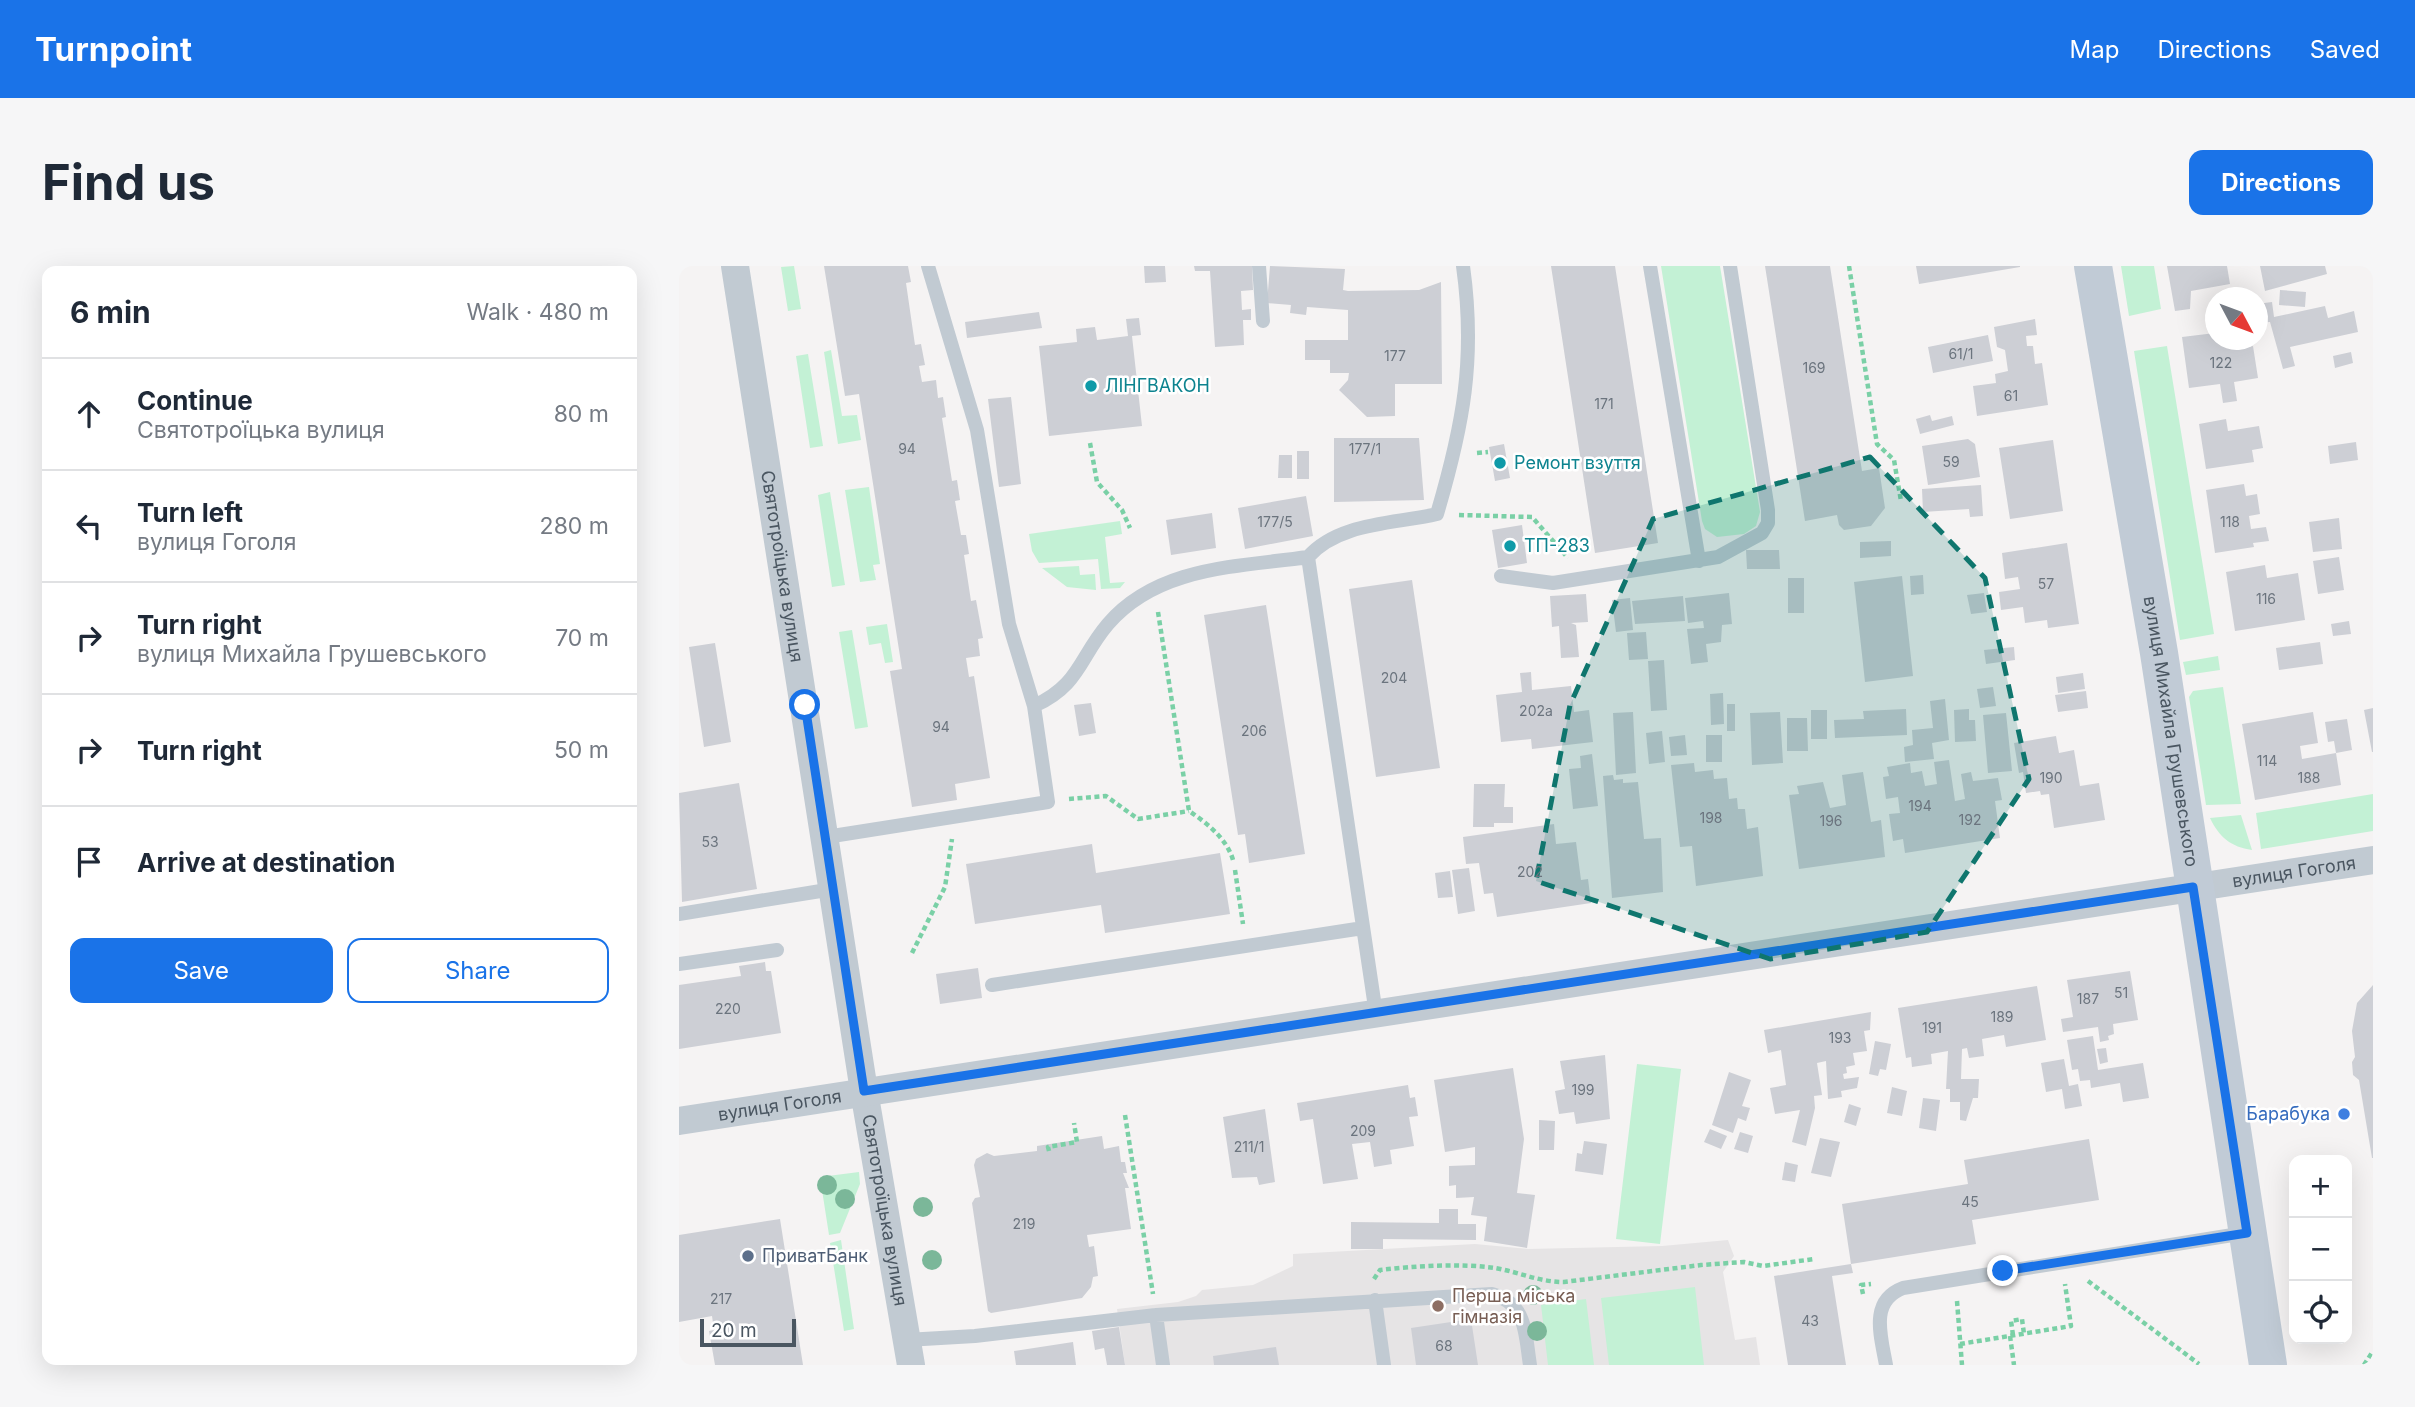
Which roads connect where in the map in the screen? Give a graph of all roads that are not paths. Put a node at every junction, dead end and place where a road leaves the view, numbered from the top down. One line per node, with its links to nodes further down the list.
1 (735, 266): 13 (street, Святотроїцька вулиця)
2 (928, 266): 12 (lane)
3 (1259, 266): 8 (lane)
4 (1463, 266): 9 (lane)
5 (1650, 266): 10 (lane)
6 (1730, 266): 10 (lane)
7 (2093, 266): 15 (main road, вулиця Михайла Грушевського)
8 (1263, 321)
9 (1308, 557): 12 (lane); 18 (lane)
10 (1699, 561): 11 (lane)
11 (1501, 576)
12 (1034, 706): 13 (lane)
13 (826, 837): 16 (street, Святотроїцька вулиця)
14 (2373, 860): 15 (street, вулиця Гоголя)
15 (2193, 887): 22 (street, вулиця Гоголя); 25 (main road, вулиця Михайла Грушевського)
16 (833, 889): 17 (lane); 23 (street, Святотроїцька вулиця)
17 (679, 914)
18 (1363, 928): 21 (lane); 22 (lane)
19 (777, 950): 20 (lane)
20 (679, 964)
21 (992, 985)
22 (1375, 1014): 23 (street, вулиця Гоголя)
23 (864, 1091): 24 (street, вулиця Гоголя); 28 (street, Святотроїцька вулиця)
24 (679, 1121)
25 (2247, 1233): 32 (lane); 33 (main road, вулиця Михайла Грушевського)
26 (1375, 1300): 27 (lane); 30 (lane); 31 (lane)
27 (1156, 1315): 28 (lane); 29 (lane)
28 (908, 1352)
29 (1163, 1365)
30 (1384, 1365)
31 (1530, 1365)
32 (1886, 1365)
33 (2268, 1365)

